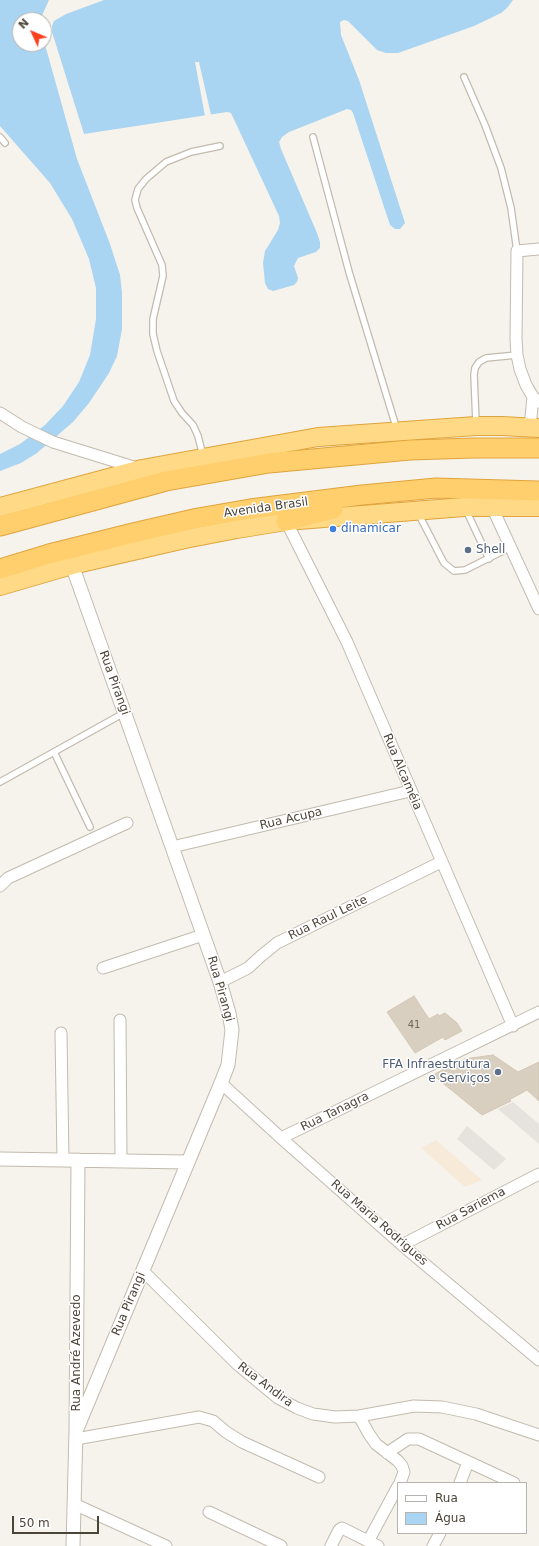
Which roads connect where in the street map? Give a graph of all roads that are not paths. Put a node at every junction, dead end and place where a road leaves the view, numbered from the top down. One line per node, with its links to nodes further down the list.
1 (464, 77): 7 (lane)
2 (0, 137): 4 (lane)
3 (313, 137): 13 (lane)
4 (5, 143)
5 (220, 146): 15 (lane)
6 (539, 249): 7 (street)
7 (517, 251): 8 (street)
8 (517, 355): 9 (street); 11 (lane)
9 (536, 400): 12 (street)
10 (0, 413): 16 (street)
11 (476, 426): 12 (highway); 13 (highway)
12 (534, 428)
13 (398, 432): 15 (highway)
14 (539, 448): 25 (highway)
15 (203, 458): 16 (highway)
16 (142, 469): 20 (highway)
17 (539, 491): 29 (highway, Avenida Brasil)
18 (539, 498): 24 (highway)
19 (492, 506): 21 (highway, Avenida Brasil); 22 (highway, Avenida Brasil); 26 (street)
20 (0, 507)
21 (464, 507): 23 (highway, Avenida Brasil); 27 (lane)
22 (539, 507)
23 (417, 510): 24 (highway, Avenida Brasil); 27 (lane)
24 (286, 521): 28 (highway, Avenida Brasil); 35 (street, Rua Alcaméia)
25 (0, 526)
26 (511, 547): 27 (lane); 31 (street)
27 (489, 559)
28 (72, 565): 30 (highway, Avenida Brasil); 32 (street, Rua Pirangi)
29 (0, 569)
30 (0, 586)
31 (539, 609)
32 (125, 712): 33 (lane); 38 (street, Rua Pirangi)
33 (54, 752): 34 (lane); 37 (lane)
34 (0, 782)
35 (410, 790): 38 (street, Rua Acupa); 39 (street, Rua Alcaméia)
36 (127, 823): 40 (street)
37 (90, 827)
38 (172, 847): 41 (street, Rua Pirangi)
39 (441, 862): 43 (street, Rua Raul Leite); 46 (street, Rua Alcaméia)
40 (0, 885)
41 (203, 935): 42 (street); 43 (street, Rua Pirangi)
42 (103, 968)
43 (220, 982): 48 (street, Rua Pirangi)
44 (539, 1012): 46 (street, Rua Tanagra)
45 (120, 1020): 53 (street)
46 (513, 1026): 49 (street, Rua Tanagra)
47 (61, 1033): 51 (street)
48 (221, 1083): 49 (street, Rua Maria Rodrigues); 54 (street, Rua Pirangi)
49 (281, 1138): 56 (street, Rua Maria Rodrigues)
50 (0, 1159): 51 (street)
51 (63, 1160): 52 (street)
52 (78, 1160): 53 (street); 60 (street, Rua André Azevedo)
53 (121, 1161): 54 (street)
54 (188, 1162): 57 (street, Rua Pirangi)
55 (539, 1174): 56 (street, Rua Sariema)
56 (402, 1245): 58 (street, Rua Maria Rodrigues)
57 (143, 1271): 59 (street, Rua Andira); 60 (street, Rua Pirangi)
58 (539, 1360)
59 (359, 1416): 61 (street, Rua Andira); 62 (street)
60 (76, 1435): 64 (street); 69 (street, Rua André Azevedo)
61 (539, 1435)
62 (387, 1453): 63 (street); 65 (street)
63 (468, 1462): 66 (street); 67 (street)
64 (318, 1477)
65 (400, 1482)
66 (460, 1482)
67 (512, 1482)
68 (397, 1488): 72 (street)
69 (77, 1506): 73 (street, Rua André Azevedo); 74 (street); 75 (street)
70 (210, 1512): 76 (street)
71 (439, 1534): 79 (street)
72 (371, 1536)
73 (73, 1546)
74 (77, 1546)
75 (166, 1546)
76 (281, 1546)
77 (331, 1546): 78 (street)
78 (378, 1546)
79 (433, 1546)

